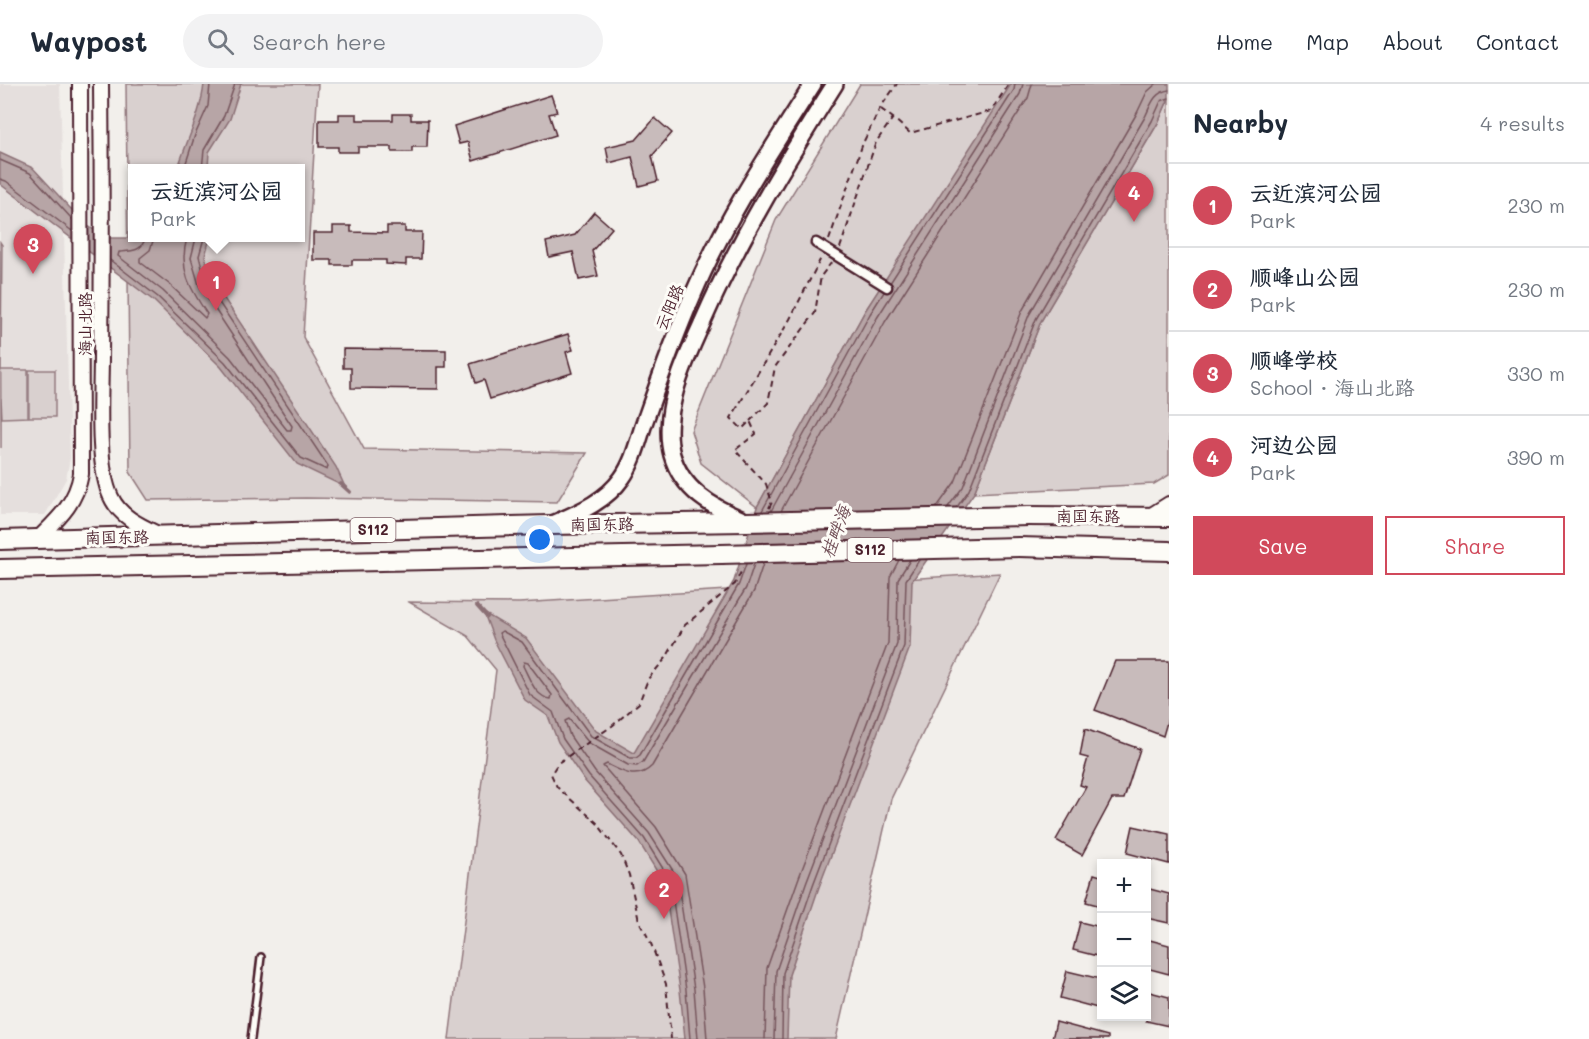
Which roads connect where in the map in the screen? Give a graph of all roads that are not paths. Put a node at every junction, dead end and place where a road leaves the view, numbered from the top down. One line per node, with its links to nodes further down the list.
1 (80, 84): 15 (street, 海山北路)
2 (101, 84): 14 (street, 海山北路)
3 (813, 84): 8 (main road, 云阳路)
4 (835, 84): 6 (main road)
5 (816, 243): 7 (street)
6 (718, 287): 8 (main road); 12 (main road)
7 (887, 287)
8 (693, 295): 13 (main road, 云阳路)
9 (1169, 504): 10 (street)
10 (1150, 516): 11 (highway, 南国东路 / S112); 12 (highway, 南国东路 / S112, bridge)
11 (1169, 517)
12 (746, 522): 13 (highway, 南国东路 / S112)
13 (549, 525): 14 (highway, 南国东路 / S112)
14 (162, 537): 15 (highway, 南国东路 / S112)
15 (39, 538): 16 (highway, 南国东路 / S112)
16 (0, 540)
17 (1169, 550): 18 (highway, 南国东路 / S112, bridge)
18 (0, 569)
19 (261, 957): 20 (lane)
20 (251, 1039)

